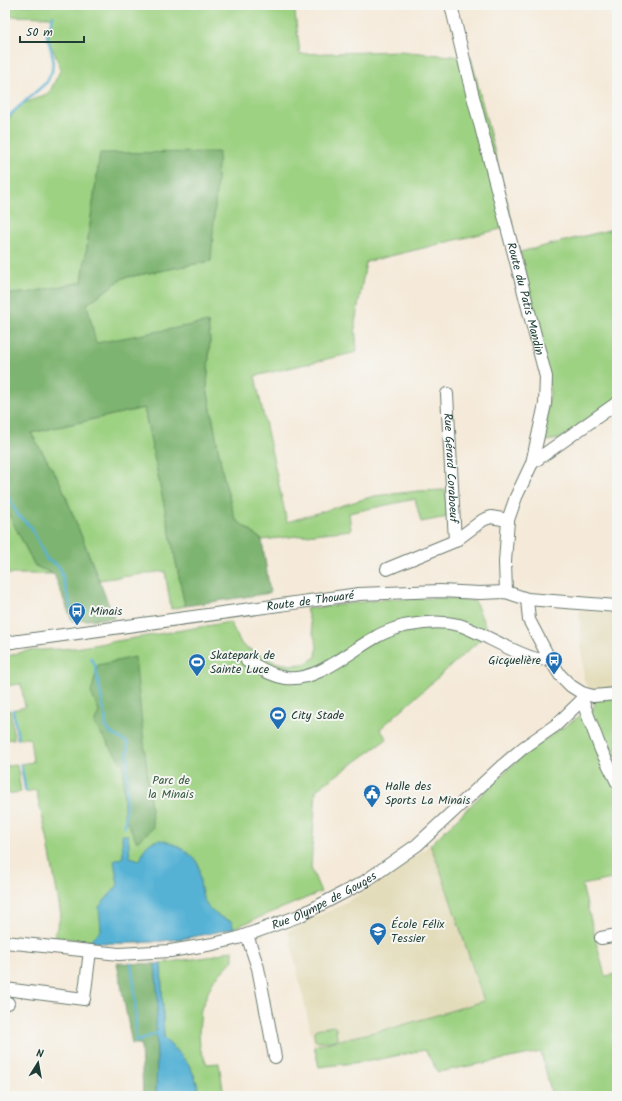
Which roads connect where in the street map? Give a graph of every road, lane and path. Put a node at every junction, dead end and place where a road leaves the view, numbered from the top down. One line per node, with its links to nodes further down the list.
1 (451, 5): 4 (street, Route du Patis Mandin)
2 (447, 394): 6 (street, Rue Gérard Coraboeuf)
3 (617, 403): 4 (street)
4 (532, 463): 5 (street, Route du Patis Mandin)
5 (508, 520): 6 (street, Rue Gérard Coraboeuf); 8 (street, Route du Patis Mandin)
6 (455, 541): 7 (street, Rue Gérard Coraboeuf)
7 (386, 569)
8 (506, 592): 9 (street, Route de Thouaré); 11 (street, Route de Thouaré)
9 (528, 599): 10 (street, Route de Thouaré); 12 (street)
10 (617, 606)
11 (5, 643)
12 (548, 656): 13 (street); 15 (street)
13 (247, 661)
14 (617, 694): 15 (street)
15 (582, 696): 16 (street); 17 (street, Rue Olympe de Gouges)
16 (617, 782)
17 (247, 935): 21 (street, Rue Olympe de Gouges); 23 (street)
18 (617, 935): 19 (street)
19 (601, 938)
20 (5, 942): 21 (street, Rue Olympe de Gouges)
21 (90, 952): 22 (street)
22 (5, 989)
23 (275, 1057)

